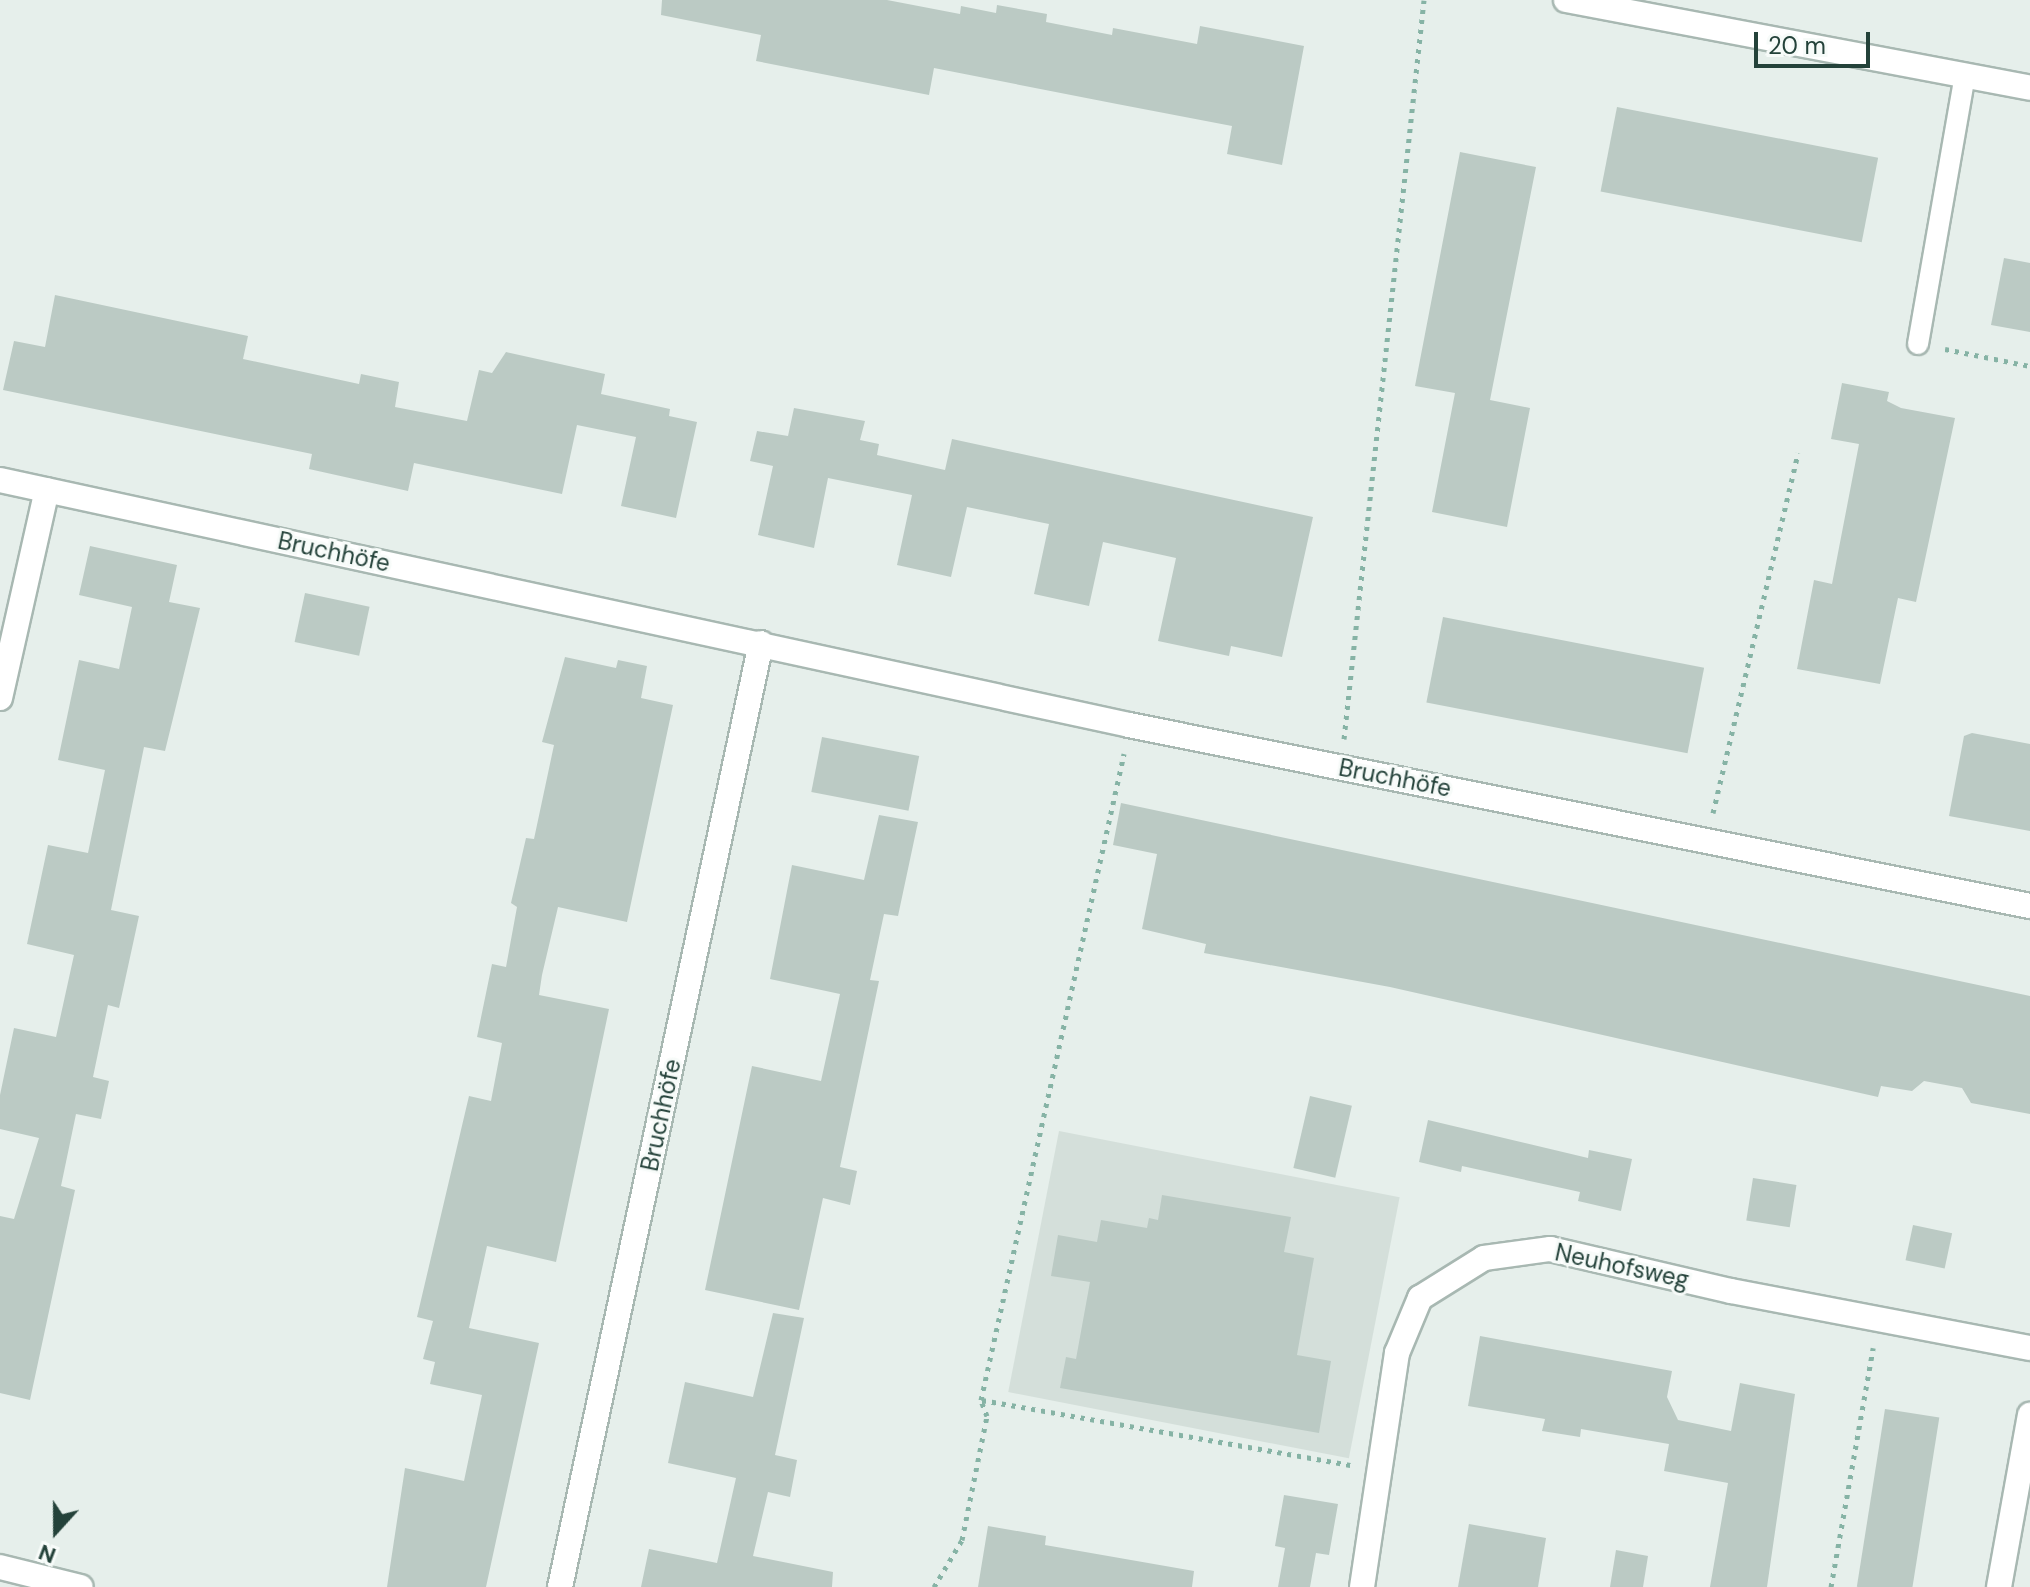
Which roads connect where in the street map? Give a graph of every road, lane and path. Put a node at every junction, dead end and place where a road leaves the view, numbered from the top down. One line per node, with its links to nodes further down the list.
1 (1424, 0): 13 (path)
2 (1566, 0): 3 (street)
3 (1965, 76): 4 (street); 5 (lane)
4 (2030, 88)
5 (1918, 344): 6 (path)
6 (2030, 366)
7 (1798, 453): 14 (path)
8 (0, 480): 9 (street, Bruchhöfe)
9 (47, 490): 10 (street, Bruchhöfe); 11 (street)
10 (761, 643): 12 (street, Bruchhöfe); 23 (street, Bruchhöfe)
11 (0, 698)
12 (1129, 725): 13 (street, Bruchhöfe); 18 (path)
13 (1341, 767): 14 (street, Bruchhöfe)
14 (1706, 841): 15 (street, Bruchhöfe)
15 (2030, 906)
16 (1879, 1319): 17 (street, Neuhofsweg); 20 (street, Neuhofsweg); 26 (path)
17 (2030, 1348)
18 (981, 1400): 20 (path); 24 (path)
19 (2030, 1415): 27 (street)
20 (1379, 1470): 25 (street, Neuhofsweg)
21 (0, 1567): 22 (street)
22 (81, 1587)
23 (560, 1587)
24 (934, 1587)
25 (1362, 1587)
26 (1831, 1587)
27 (1999, 1587)

